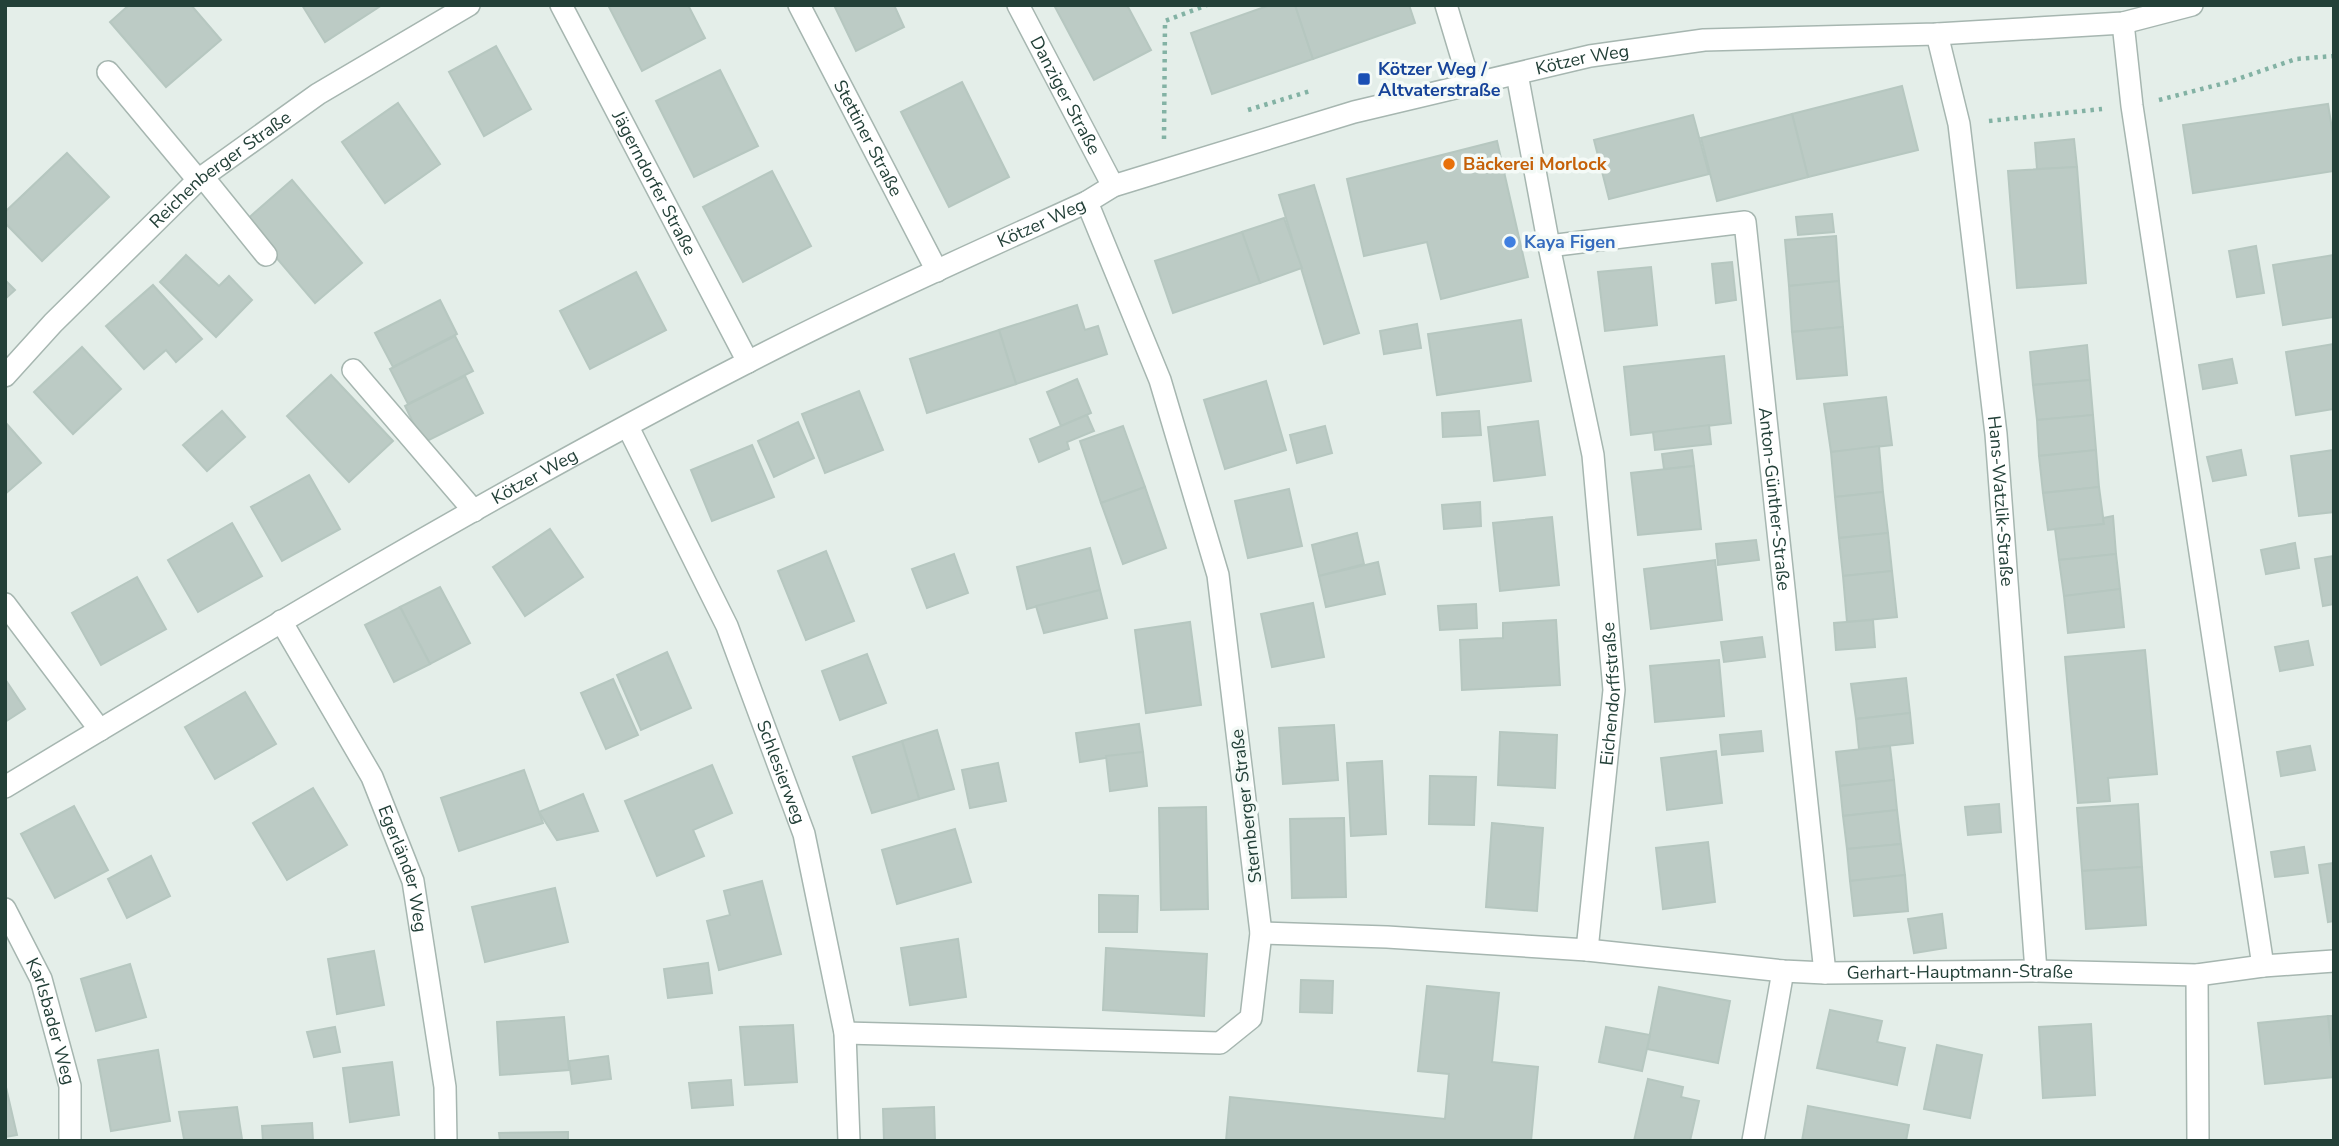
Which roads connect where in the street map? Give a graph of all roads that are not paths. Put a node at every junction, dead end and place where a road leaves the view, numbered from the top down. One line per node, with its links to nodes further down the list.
1 (561, 5): 18 (street, Jägerndorfer Straße)
2 (799, 5): 17 (street, Stettiner Straße)
3 (1018, 5): 13 (street, Danziger Straße)
4 (1446, 5): 11 (street)
5 (2192, 5): 7 (street, Kötzer Weg)
6 (462, 7): 12 (street, Reichenberger Straße)
7 (2123, 23): 8 (street, Kötzer Weg); 31 (street)
8 (1937, 34): 10 (street, Kötzer Weg); 33 (street, Hans-Watzlik-Straße)
9 (108, 72): 12 (street)
10 (1517, 74): 11 (street, Kötzer Weg); 15 (street, Eichendorffstraße)
11 (1471, 85): 13 (street, Kötzer Weg)
12 (200, 178): 16 (street); 20 (street, Reichenberger Straße)
13 (1113, 186): 14 (street, Kötzer Weg)
14 (1087, 202): 17 (street, Kötzer Weg); 28 (street, Sternberger Straße)
15 (1549, 246): 29 (street, Eichendorffstraße); 34 (street, Anton-Günther-Straße)
16 (266, 255)
17 (937, 271): 18 (street, Kötzer Weg)
18 (748, 362): 21 (street, Kötzer Weg)
19 (353, 370): 22 (street)
20 (5, 376)
21 (628, 426): 22 (street, Kötzer Weg); 36 (street, Schlesierweg)
22 (474, 511): 24 (street, Kötzer Weg)
23 (5, 604): 25 (street)
24 (281, 621): 25 (street, Kötzer Weg); 38 (street, Egerländer Weg)
25 (100, 730): 26 (street, Kötzer Weg)
26 (5, 787)
27 (5, 909): 37 (street, Karlsbader Weg)
28 (1261, 933): 29 (street); 36 (street, Sternberger Straße)
29 (1587, 950): 32 (street, Gerhart-Hauptmann-Straße)
30 (2334, 961): 31 (street, Gerhart-Hauptmann-Straße)
31 (2263, 966): 35 (street, Gerhart-Hauptmann-Straße)
32 (1783, 971): 34 (street, Gerhart-Hauptmann-Straße); 40 (street)
33 (2036, 971): 34 (street, Gerhart-Hauptmann-Straße); 35 (street, Gerhart-Hauptmann-Straße)
34 (1825, 973)
35 (2197, 975): 41 (street)
36 (845, 1033): 39 (street, Schlesierweg)
37 (71, 1141)
38 (446, 1141)
39 (849, 1141)
40 (1753, 1141)
41 (2198, 1141)

